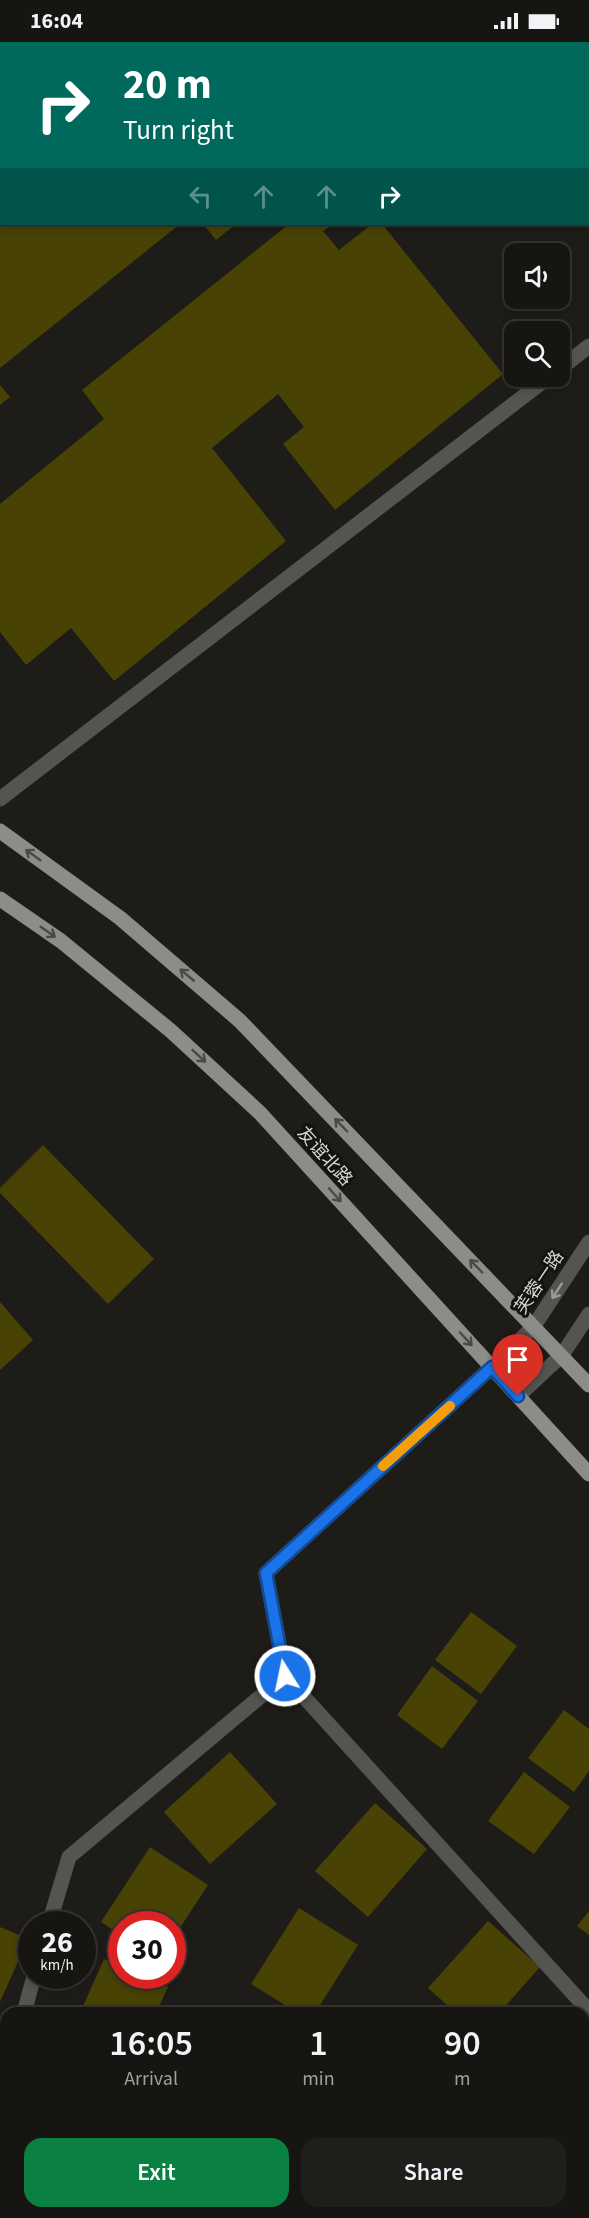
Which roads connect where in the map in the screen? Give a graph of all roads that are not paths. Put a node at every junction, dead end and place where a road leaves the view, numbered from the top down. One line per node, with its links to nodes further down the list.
1 (589, 346): 2 (street)
2 (570, 361)
3 (536, 387): 4 (street)
4 (0, 799)
5 (0, 831): 9 (main road, 友谊北路, one-way to 5)
6 (0, 899): 11 (main road, 友谊北路, one-way to 11)
7 (589, 1242): 9 (street, 芙蓉一路, one-way to 9)
8 (589, 1314): 10 (street)
9 (534, 1326): 10 (main road, 友谊北路); 11 (street, 芙蓉一路)
10 (562, 1355): 12 (main road, 友谊北路); 13 (street)
11 (492, 1367): 13 (main road, 友谊北路); 15 (street, 芙蓉一路)
12 (589, 1384)
13 (518, 1396): 14 (main road, 友谊北路)
14 (589, 1474)
15 (285, 1676): 16 (street); 19 (street)
16 (53, 1911)
17 (30, 1989): 18 (street)
18 (26, 2007)
19 (585, 2007)

